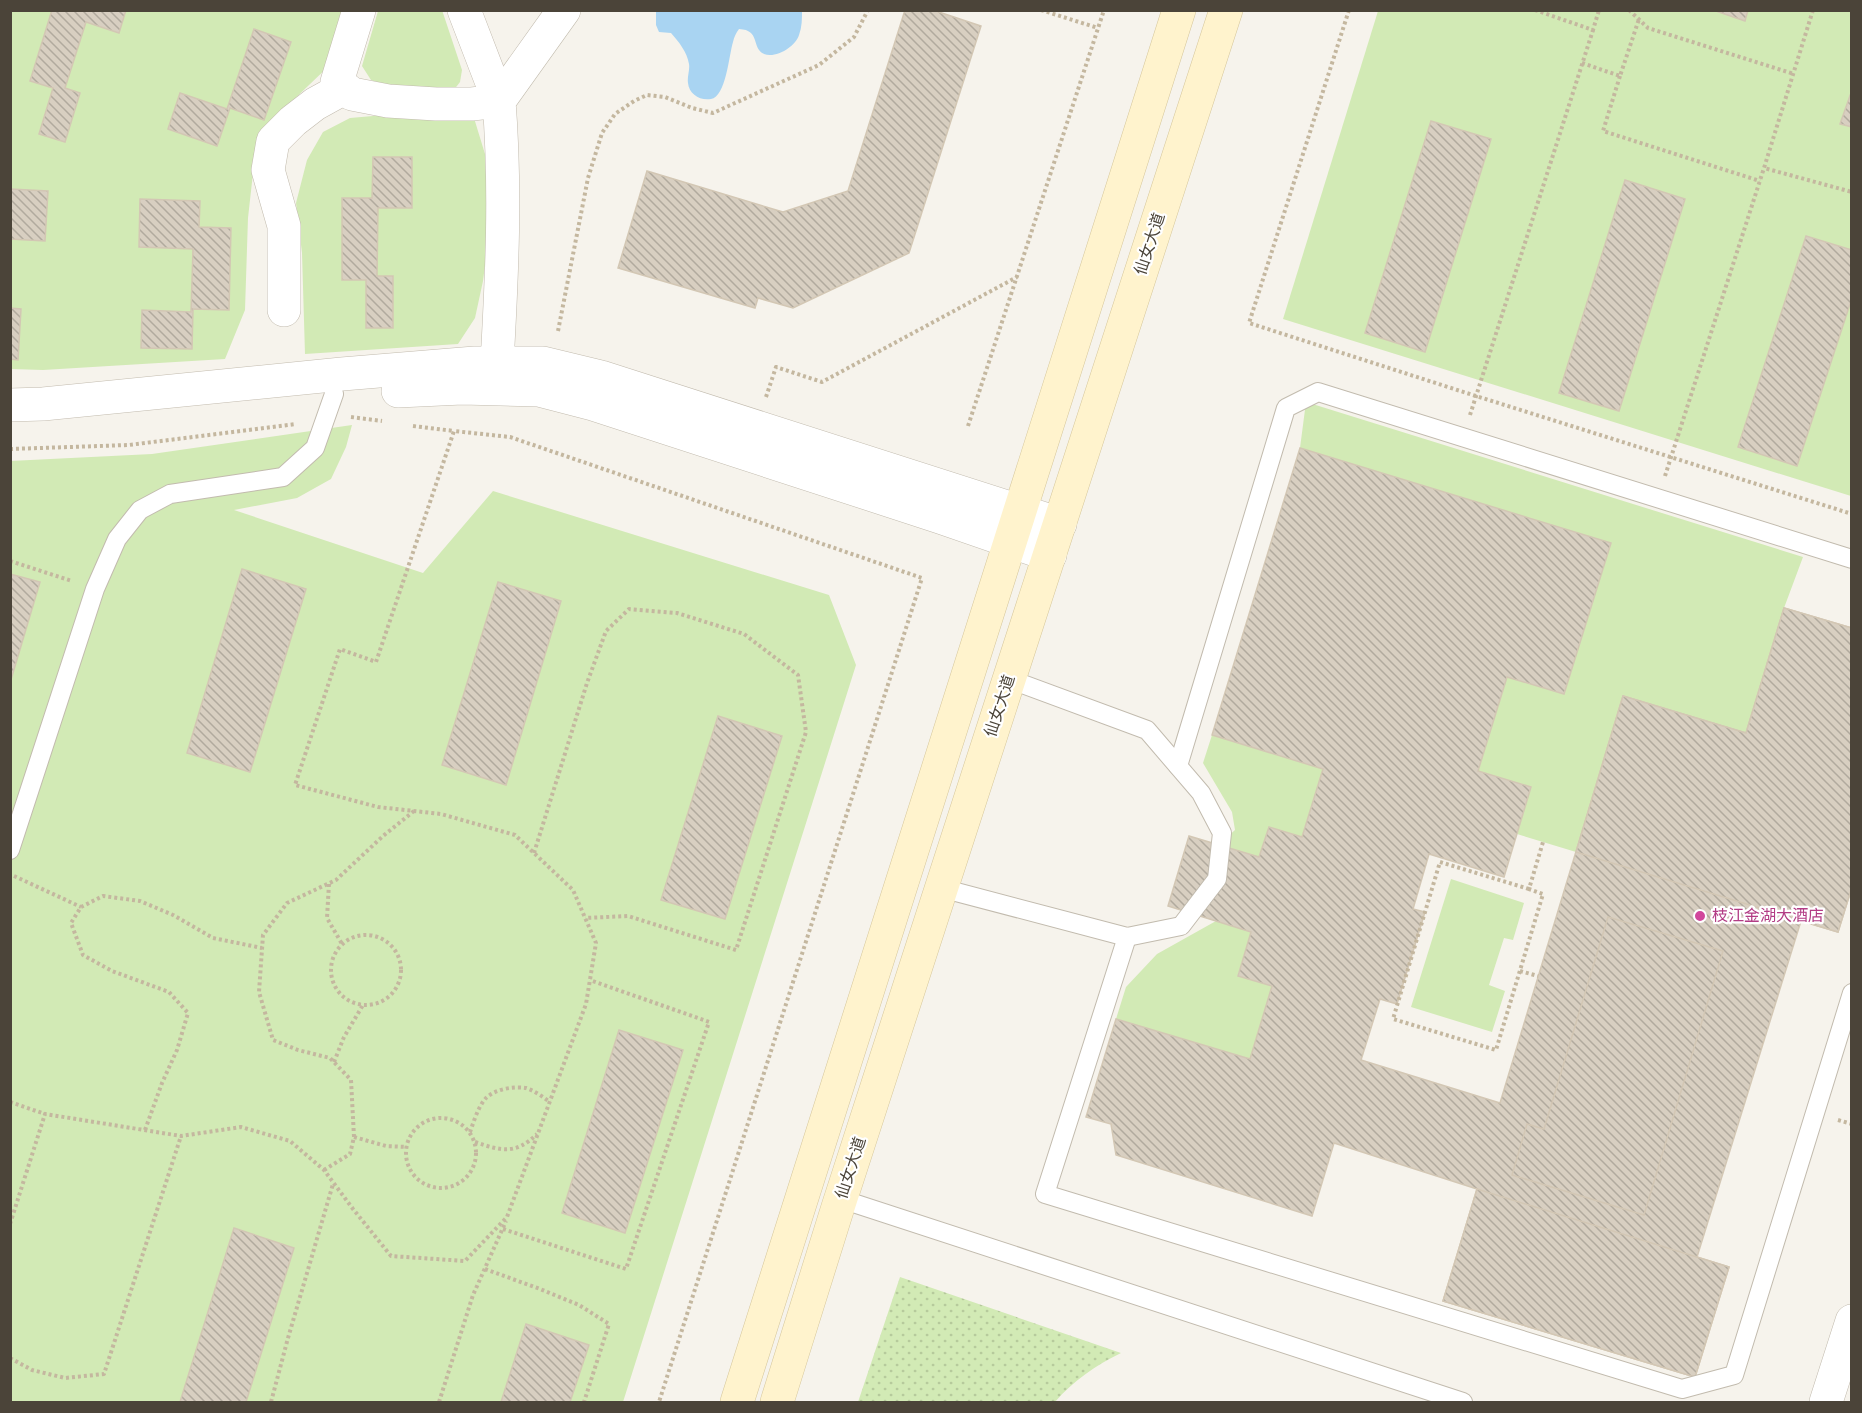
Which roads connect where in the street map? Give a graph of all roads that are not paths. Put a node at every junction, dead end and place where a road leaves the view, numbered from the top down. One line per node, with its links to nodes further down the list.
1 (359, 10): 6 (street)
2 (464, 10): 7 (street)
3 (564, 10): 7 (street)
4 (1179, 10): 14 (main road)
5 (1226, 10): 13 (main road, 仙女大道)
6 (344, 88): 7 (street); 8 (street)
7 (499, 101): 9 (street)
8 (284, 310)
9 (496, 363): 10 (street); 14 (street)
10 (10, 405)
11 (342, 405): 12 (street); 14 (street); 19 (lane)
12 (10, 424)
13 (1060, 524): 14 (street); 15 (main road, 仙女大道)
14 (1016, 527): 15 (street); 25 (main road)
15 (1050, 555): 17 (main road, 仙女大道)
16 (1851, 559): 18 (lane)
17 (1009, 679): 18 (lane); 20 (main road, 仙女大道)
18 (1178, 766): 21 (lane)
19 (10, 850)
20 (941, 888): 21 (lane); 23 (main road, 仙女大道)
21 (1127, 937): 22 (lane)
22 (1851, 993)
23 (841, 1198): 26 (main road, 仙女大道); 27 (lane)
24 (1851, 1321): 28 (street)
25 (737, 1402)
26 (777, 1402)
27 (1463, 1402)
28 (1826, 1402)

